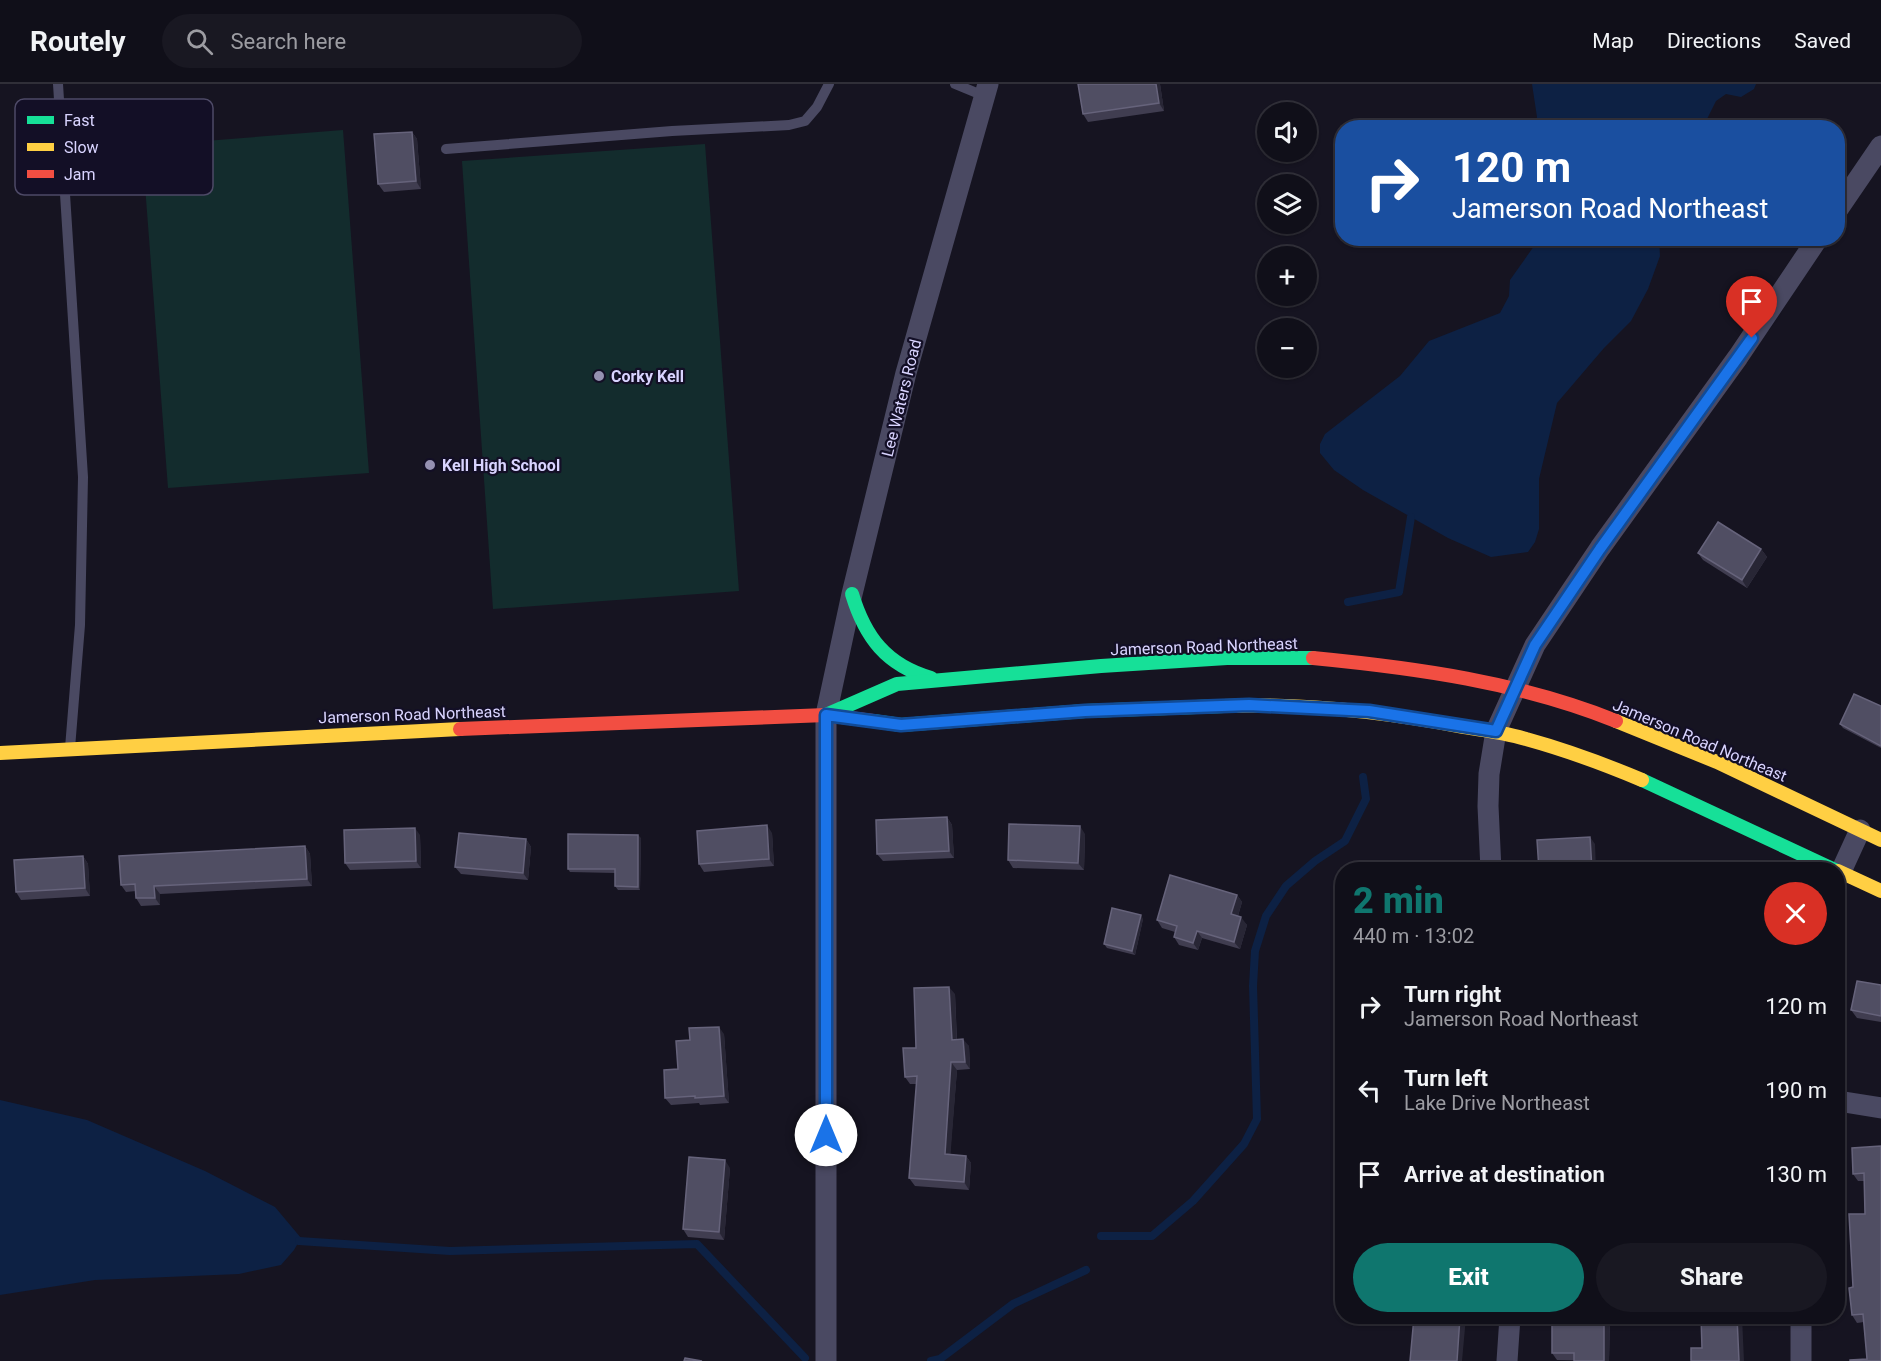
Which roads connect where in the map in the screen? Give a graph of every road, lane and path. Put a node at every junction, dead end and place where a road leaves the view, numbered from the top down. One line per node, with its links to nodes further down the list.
1 (58, 84): 5 (lane)
2 (829, 84): 7 (lane)
3 (955, 84): 4 (lane)
4 (986, 90): 11 (street, Lee Waters Road)
5 (59, 99)
6 (1881, 146): 9 (street)
7 (446, 149)
8 (65, 195): 16 (lane)
9 (1845, 199)
10 (1813, 246): 13 (street)
11 (852, 594): 12 (street); 14 (street, Lee Waters Road)
12 (939, 680): 13 (street, Jamerson Road Northeast); 14 (street, Jamerson Road Northeast)
13 (1514, 687): 15 (street); 18 (street, Jamerson Road Northeast)
14 (826, 715): 15 (street, Jamerson Road Northeast); 16 (street, Jamerson Road Northeast); 29 (street, Lee Waters Road)
15 (1496, 731): 20 (street); 21 (street, Jamerson Road Northeast)
16 (70, 748): 17 (street, Jamerson Road Northeast)
17 (0, 753)
18 (1860, 830): 19 (street, Jamerson Road Northeast); 22 (street)
19 (1881, 840)
20 (1491, 862)
21 (1814, 862)
22 (1843, 862)
23 (1845, 876): 24 (street, Jamerson Road Northeast)
24 (1881, 891)
25 (1845, 1102): 26 (street)
26 (1881, 1108)
27 (1510, 1324): 30 (street)
28 (1801, 1324): 31 (street)
29 (826, 1361)
30 (1507, 1361)
31 (1801, 1361)

